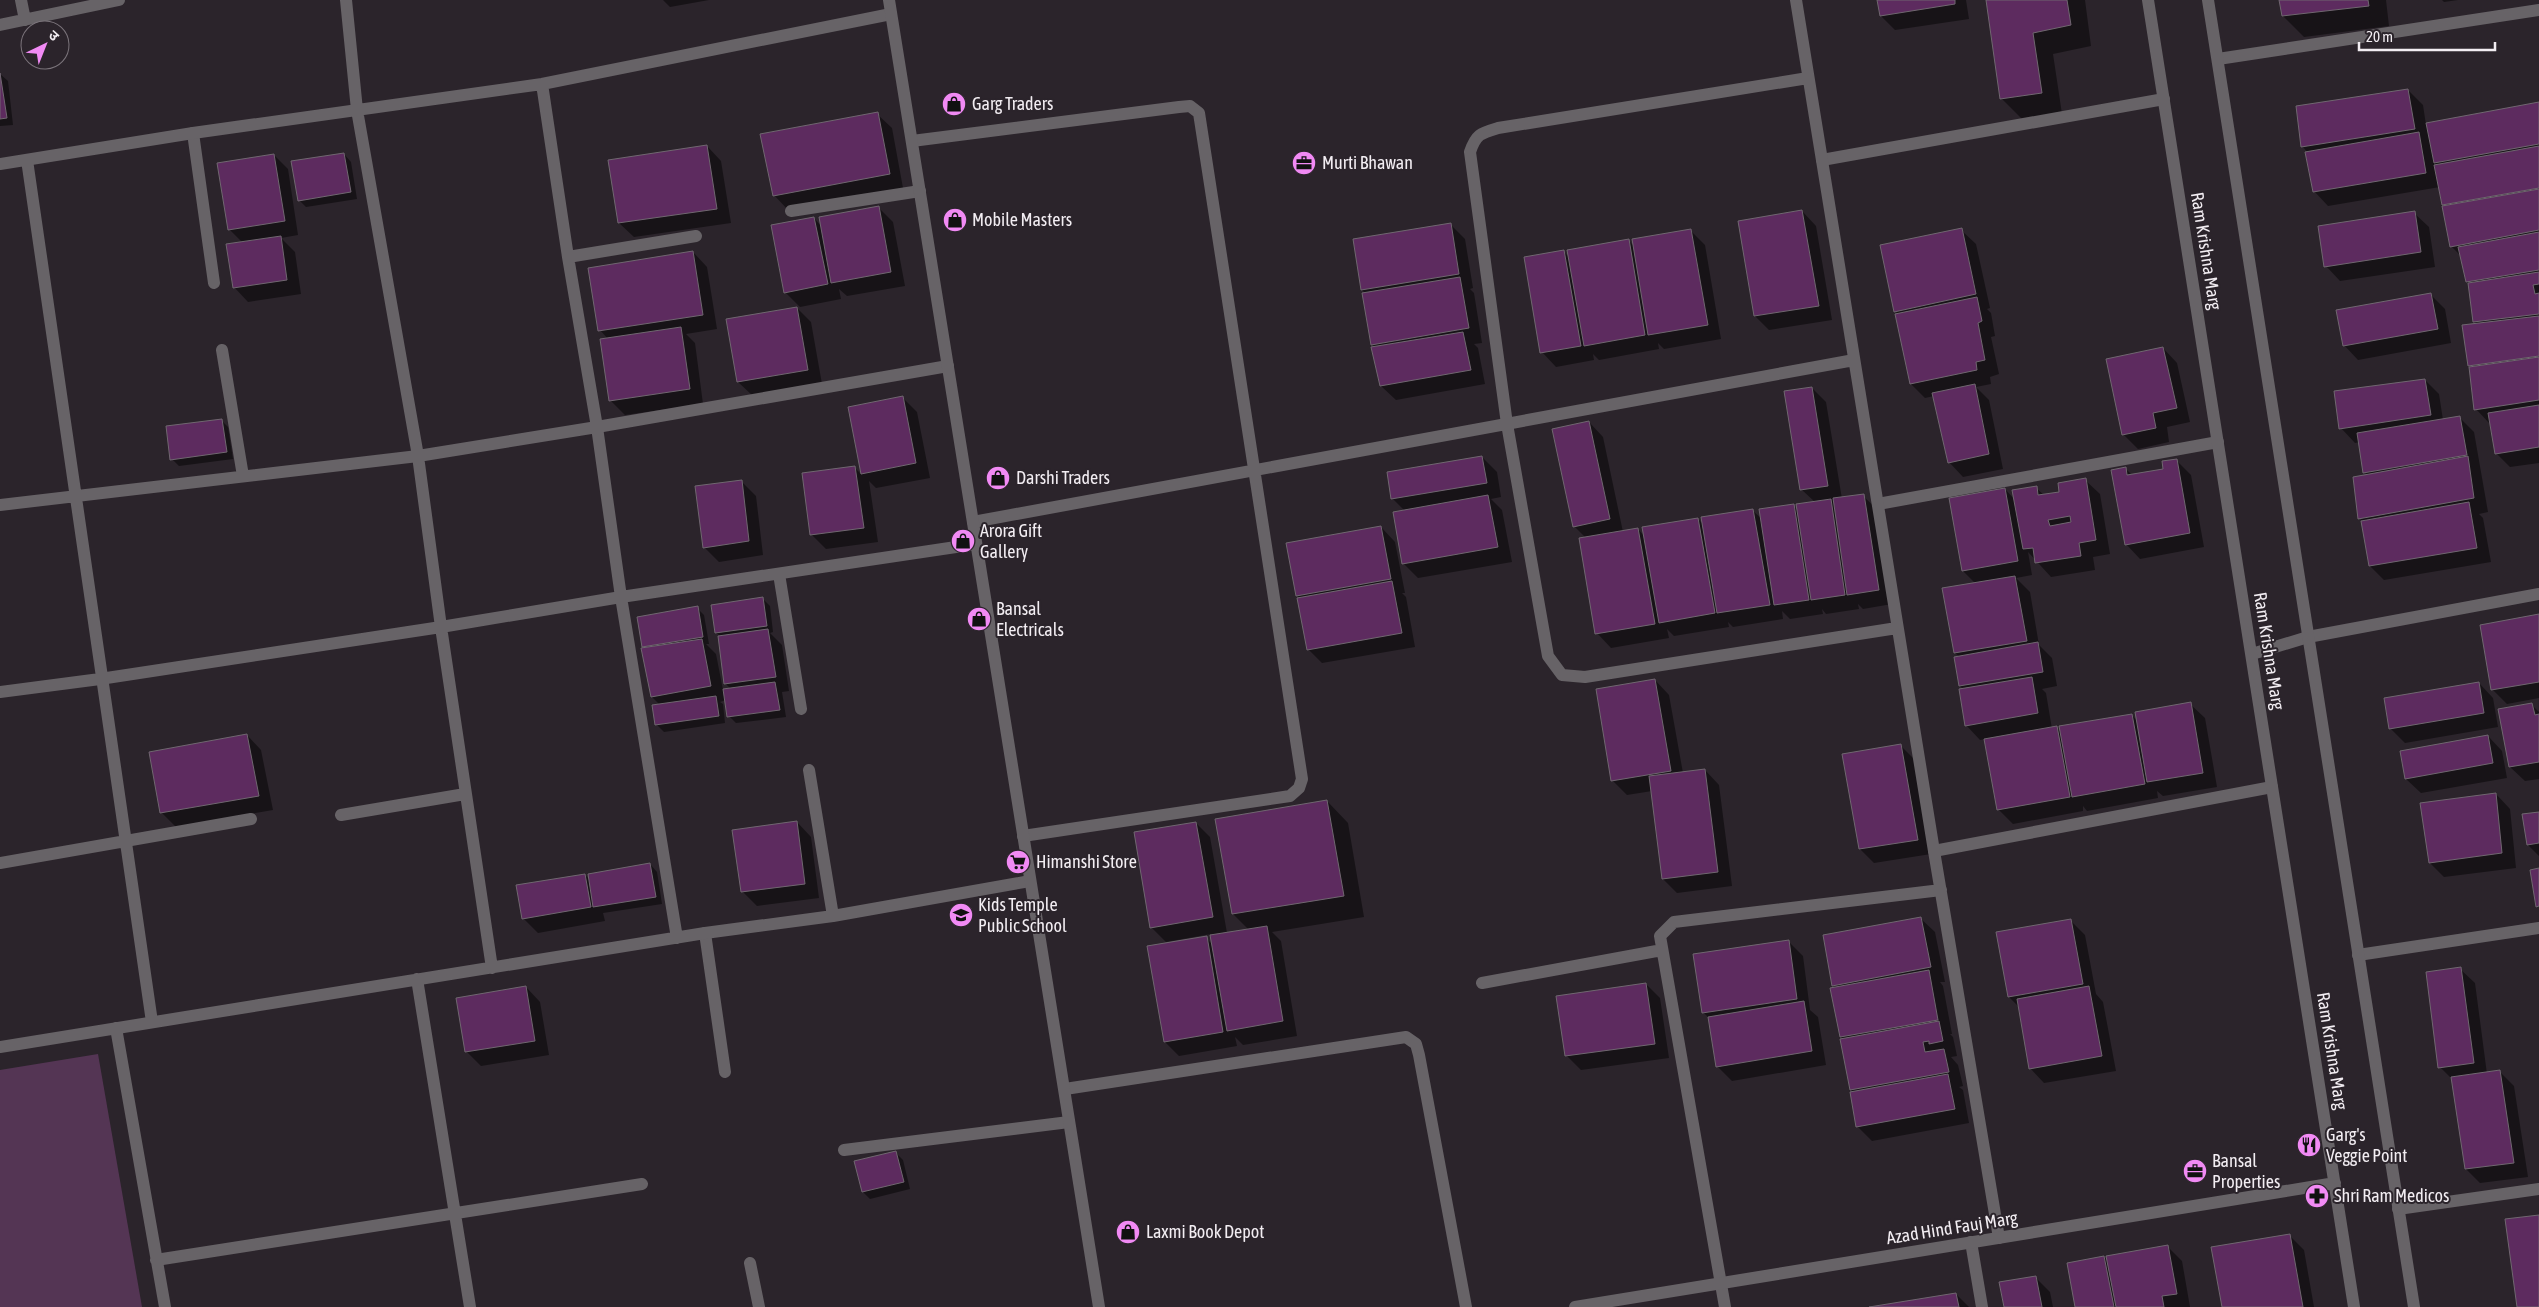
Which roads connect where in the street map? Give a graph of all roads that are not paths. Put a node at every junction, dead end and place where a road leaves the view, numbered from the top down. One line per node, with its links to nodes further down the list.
1 (21, 0): 10 (street)
2 (119, 0): 10 (street)
3 (346, 0): 17 (street)
4 (889, 0): 9 (street)
5 (1796, 0): 14 (street)
6 (2148, 0): 16 (street, Ram Krishna Marg)
7 (2208, 0): 13 (street)
8 (2539, 10): 13 (street)
9 (891, 14): 15 (street); 19 (street)
10 (25, 20)
11 (20, 21): 12 (street)
12 (0, 25)
13 (2218, 59): 47 (street)
14 (1808, 78): 21 (street); 31 (street)
15 (542, 84): 17 (street); 26 (street)
16 (2164, 98): 21 (street); 33 (street, Ram Krishna Marg)
17 (357, 110): 18 (street); 34 (street)
18 (193, 133): 20 (street); 27 (street)
19 (912, 141): 23 (street); 35 (street)
20 (27, 160): 22 (street); 37 (street)
21 (1822, 160): 29 (street)
22 (0, 164)
23 (920, 191): 24 (street); 30 (street)
24 (791, 211)
25 (696, 236): 26 (street)
26 (568, 257): 32 (street)
27 (214, 283)
28 (222, 350): 36 (street)
29 (1854, 360): 31 (street); 38 (street)
30 (948, 366): 32 (street); 40 (street)
31 (1507, 424): 35 (street); 46 (street)
32 (597, 427): 34 (street); 44 (street)
33 (2218, 442): 38 (street); 48 (street, Ram Krishna Marg)
34 (418, 456): 36 (street); 45 (street)
35 (1256, 470): 40 (street); 57 (street)
36 (243, 476): 37 (street)
37 (74, 496): 39 (street); 49 (street)
38 (1878, 504): 46 (street)
39 (0, 505)
40 (973, 522): 41 (street)
41 (976, 544): 42 (street); 57 (street)
42 (779, 574): 44 (street); 51 (street)
43 (2539, 594): 47 (street)
44 (621, 597): 45 (street); 66 (street)
45 (441, 627): 49 (street); 54 (street)
46 (1898, 628): 59 (street)
47 (2308, 637): 48 (street); 68 (street)
48 (2252, 654): 53 (street, Ram Krishna Marg)
49 (100, 679): 50 (street); 58 (street)
50 (0, 692)
51 (801, 709)
52 (809, 770): 63 (street)
53 (2272, 787): 59 (street); 79 (street, Ram Krishna Marg)
54 (465, 794): 55 (street); 69 (street)
55 (341, 815)
56 (251, 820): 58 (street)
57 (1024, 836): 61 (street)
58 (126, 841): 60 (street); 72 (street)
59 (1934, 851): 62 (street)
60 (0, 863)
61 (1030, 880): 63 (street); 76 (street)
62 (1941, 890): 67 (street); 84 (street)
63 (833, 916): 65 (street)
64 (2539, 928): 68 (street)
65 (705, 933): 66 (street); 75 (street)
66 (677, 938): 69 (street)
67 (1662, 950): 71 (street); 88 (street)
68 (2358, 956): 82 (street)
69 (492, 968): 70 (street)
70 (417, 979): 72 (street); 83 (street)
71 (1482, 983)
72 (152, 1022): 73 (street)
73 (116, 1028): 74 (street); 86 (street)
74 (0, 1047)
75 (726, 1072)
76 (1065, 1089): 77 (street); 93 (street)
77 (1070, 1122): 78 (street); 92 (street)
78 (844, 1150)
79 (2335, 1183): 84 (street, Azad Hind Fauj Marg); 97 (street, Ram Krishna Marg)
80 (642, 1184): 83 (street)
81 (2539, 1189): 82 (street)
82 (2398, 1208): 98 (street)
83 (455, 1214): 86 (street); 90 (street)
84 (1999, 1238): 85 (street, Azad Hind Fauj Marg)
85 (1971, 1242): 88 (street, Azad Hind Fauj Marg); 96 (street)
86 (156, 1260): 89 (street)
87 (750, 1264): 91 (street)
88 (1721, 1283): 94 (street, Azad Hind Fauj Marg); 95 (street)
89 (165, 1307)
90 (470, 1307)
91 (759, 1307)
92 (1099, 1307)
93 (1466, 1307)
94 (1575, 1307)
95 (1725, 1307)
96 (1982, 1307)
97 (2354, 1307)
98 (2414, 1307)

